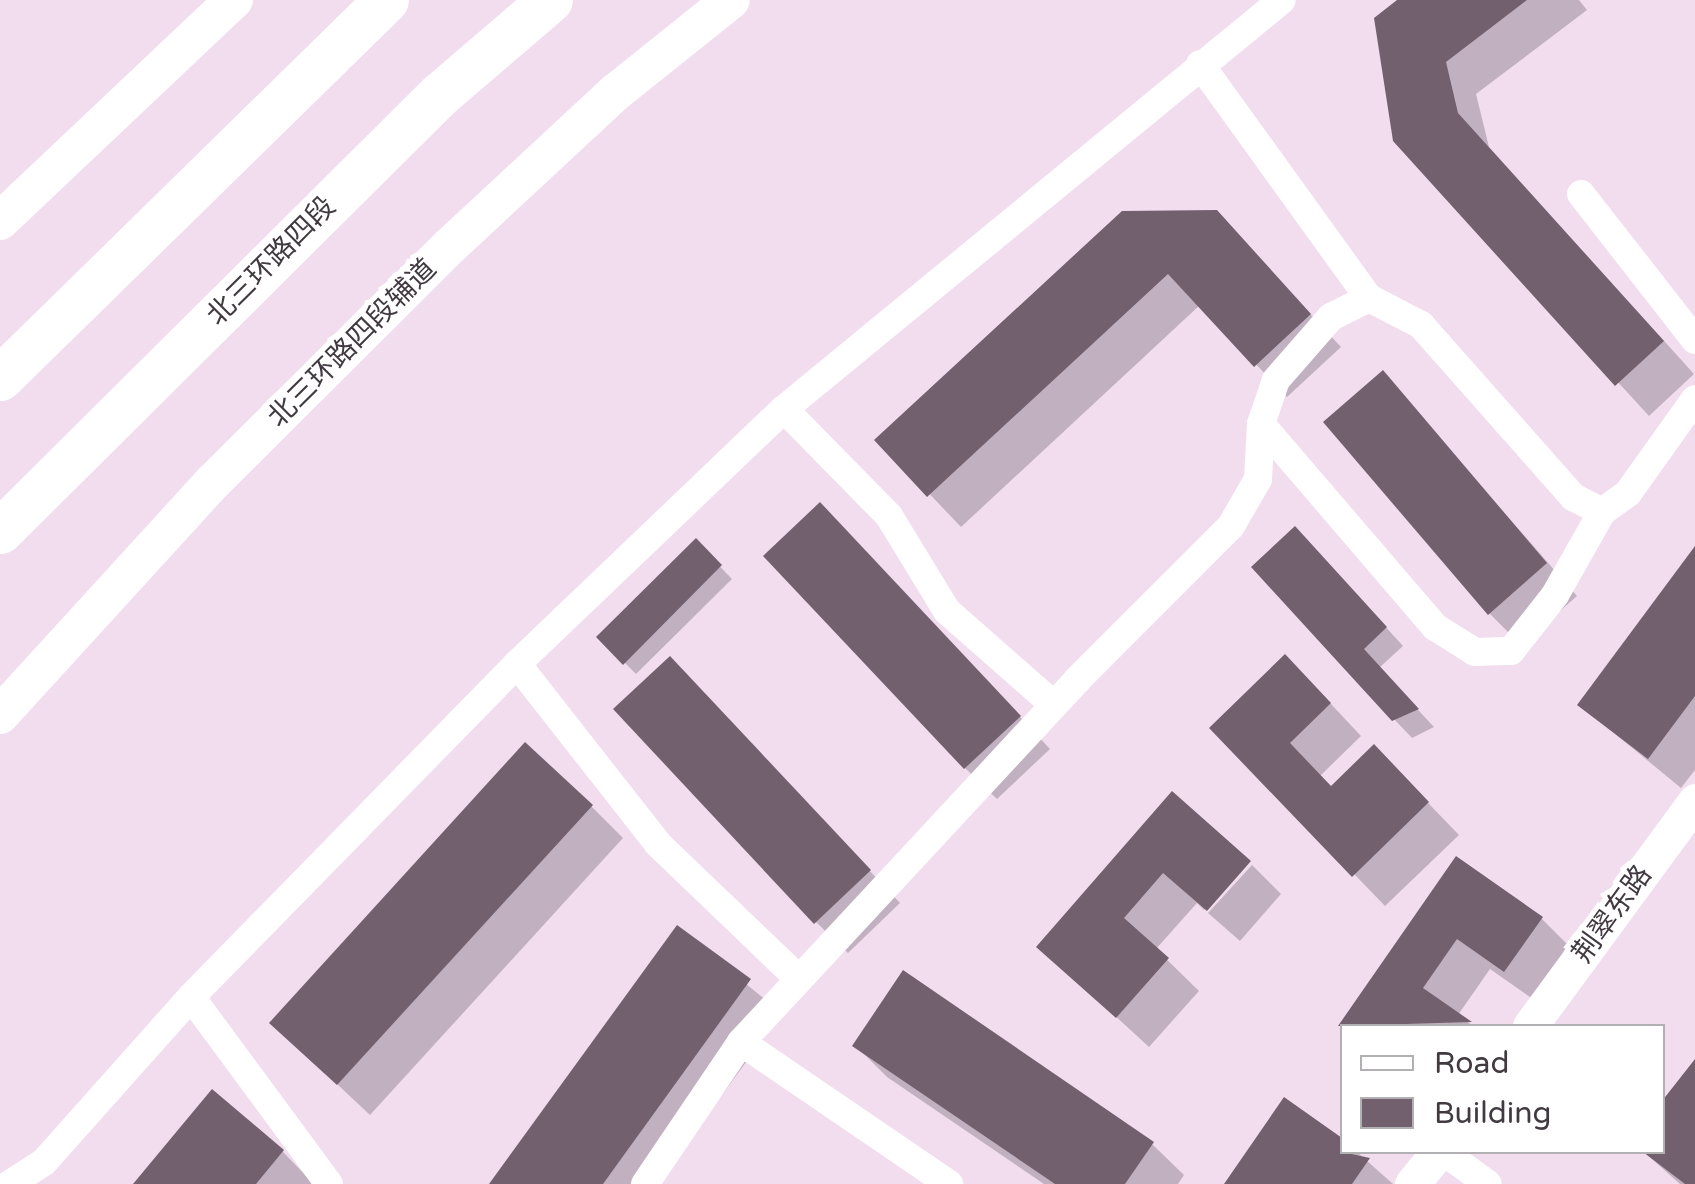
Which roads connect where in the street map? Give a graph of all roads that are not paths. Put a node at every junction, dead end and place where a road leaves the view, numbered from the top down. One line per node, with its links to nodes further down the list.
1 (234, 0): 8 (main road)
2 (386, 0): 10 (highway)
3 (550, 0): 18 (highway, 北三环路四段)
4 (731, 0): 21 (main road, 北三环路四段辅道)
5 (1282, 0): 6 (street)
6 (1200, 64): 9 (street); 15 (street)
7 (1581, 194): 11 (street)
8 (0, 221)
9 (1369, 298): 16 (street); 17 (street)
10 (76, 300): 12 (highway); 13 (highway)
11 (1695, 340)
12 (0, 362)
13 (0, 378)
14 (1695, 398): 17 (street)
15 (784, 409): 19 (street); 20 (street)
16 (1261, 424): 17 (street); 20 (street)
17 (1602, 512)
18 (0, 531)
19 (517, 664): 23 (street); 24 (street)
20 (1054, 705): 23 (street)
21 (0, 715)
22 (1695, 801): 25 (street, 荆翠东路)
23 (799, 979): 26 (street)
24 (190, 997): 29 (street); 30 (street)
25 (1531, 1024)
26 (741, 1042): 31 (street); 32 (street)
27 (1439, 1154): 33 (street)
28 (1444, 1154): 34 (street)
29 (10, 1184)
30 (330, 1184)
31 (645, 1184)
32 (948, 1184)
33 (1412, 1184)
34 (1488, 1184)

